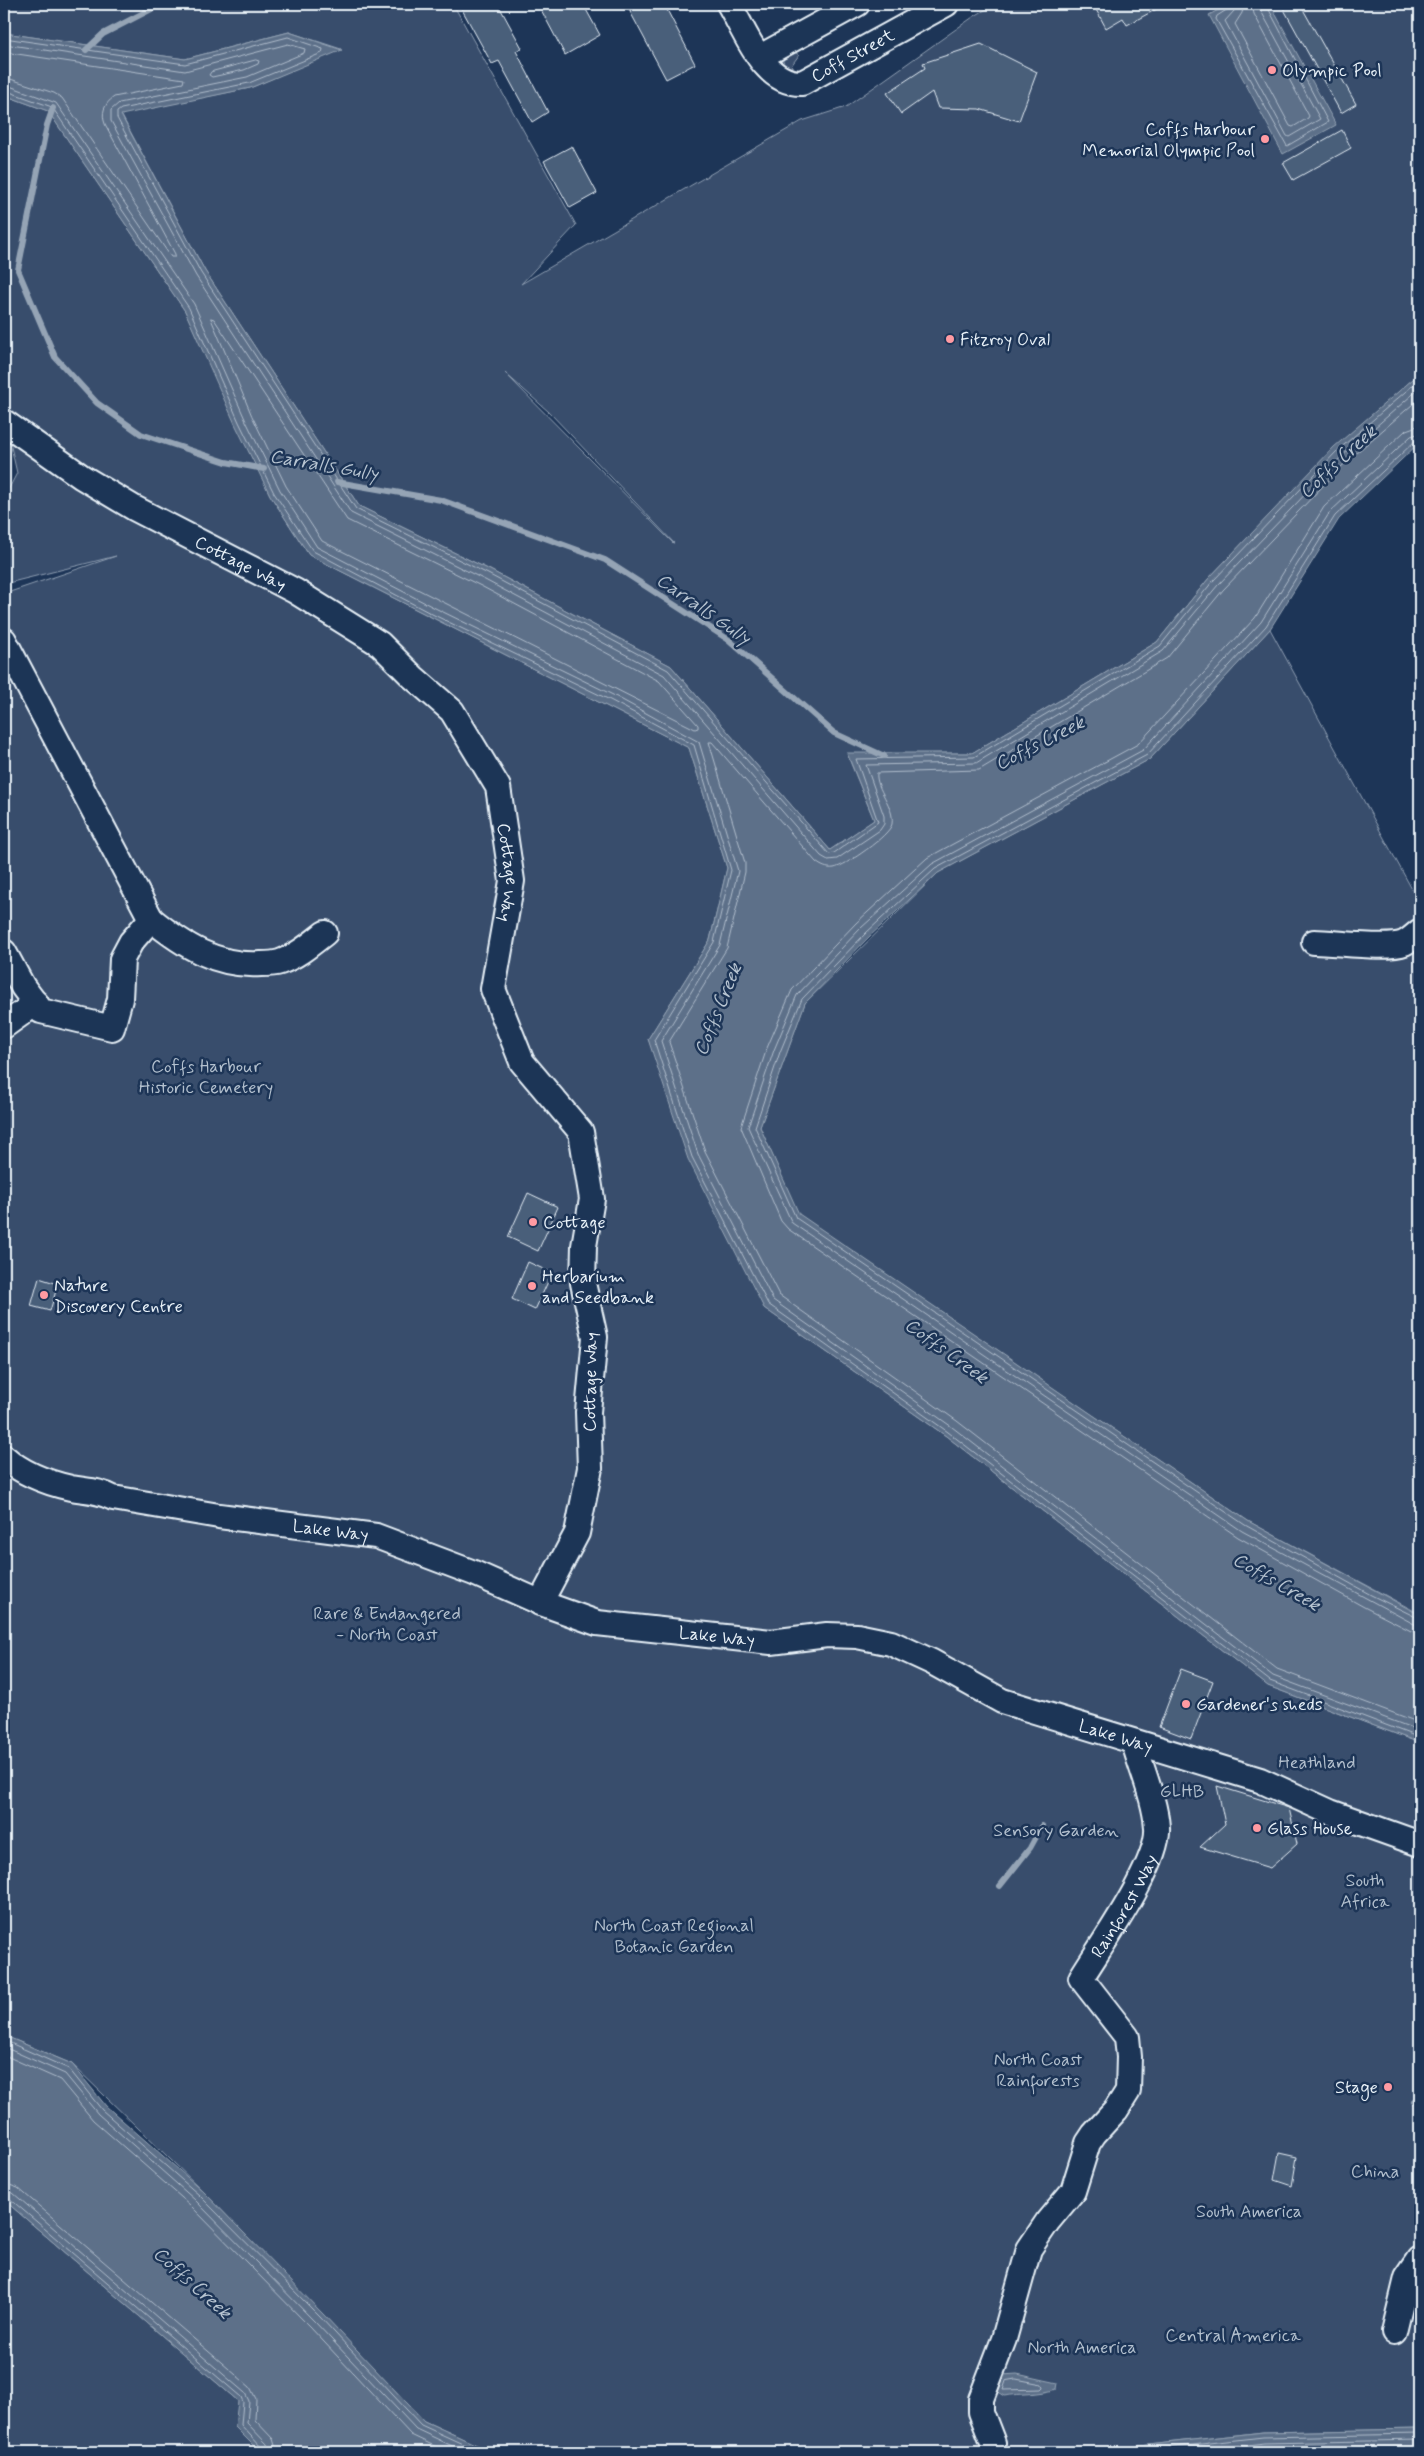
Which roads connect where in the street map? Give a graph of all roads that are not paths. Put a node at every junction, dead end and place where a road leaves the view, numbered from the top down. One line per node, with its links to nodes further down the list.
1 (729, 4): 4 (street, Coff Street)
2 (857, 4): 4 (street)
3 (946, 4): 4 (street, Coff Street)
4 (761, 59)
5 (4, 422): 15 (street, Cottage Way)
6 (4, 640): 7 (street)
7 (150, 919): 9 (street); 12 (street)
8 (1420, 931): 10 (street)
9 (325, 933)
10 (1314, 942)
11 (4, 952): 12 (street)
12 (36, 1003): 13 (street)
13 (4, 1026)
14 (4, 1457): 15 (street, Lake Way)
15 (540, 1603): 16 (street, Lake Way)
16 (1134, 1742): 17 (street, Lake Way); 20 (street, Rainforest Way)
17 (1420, 1844)
18 (1420, 2258): 19 (street)
19 (1394, 2332)
20 (993, 2443)

